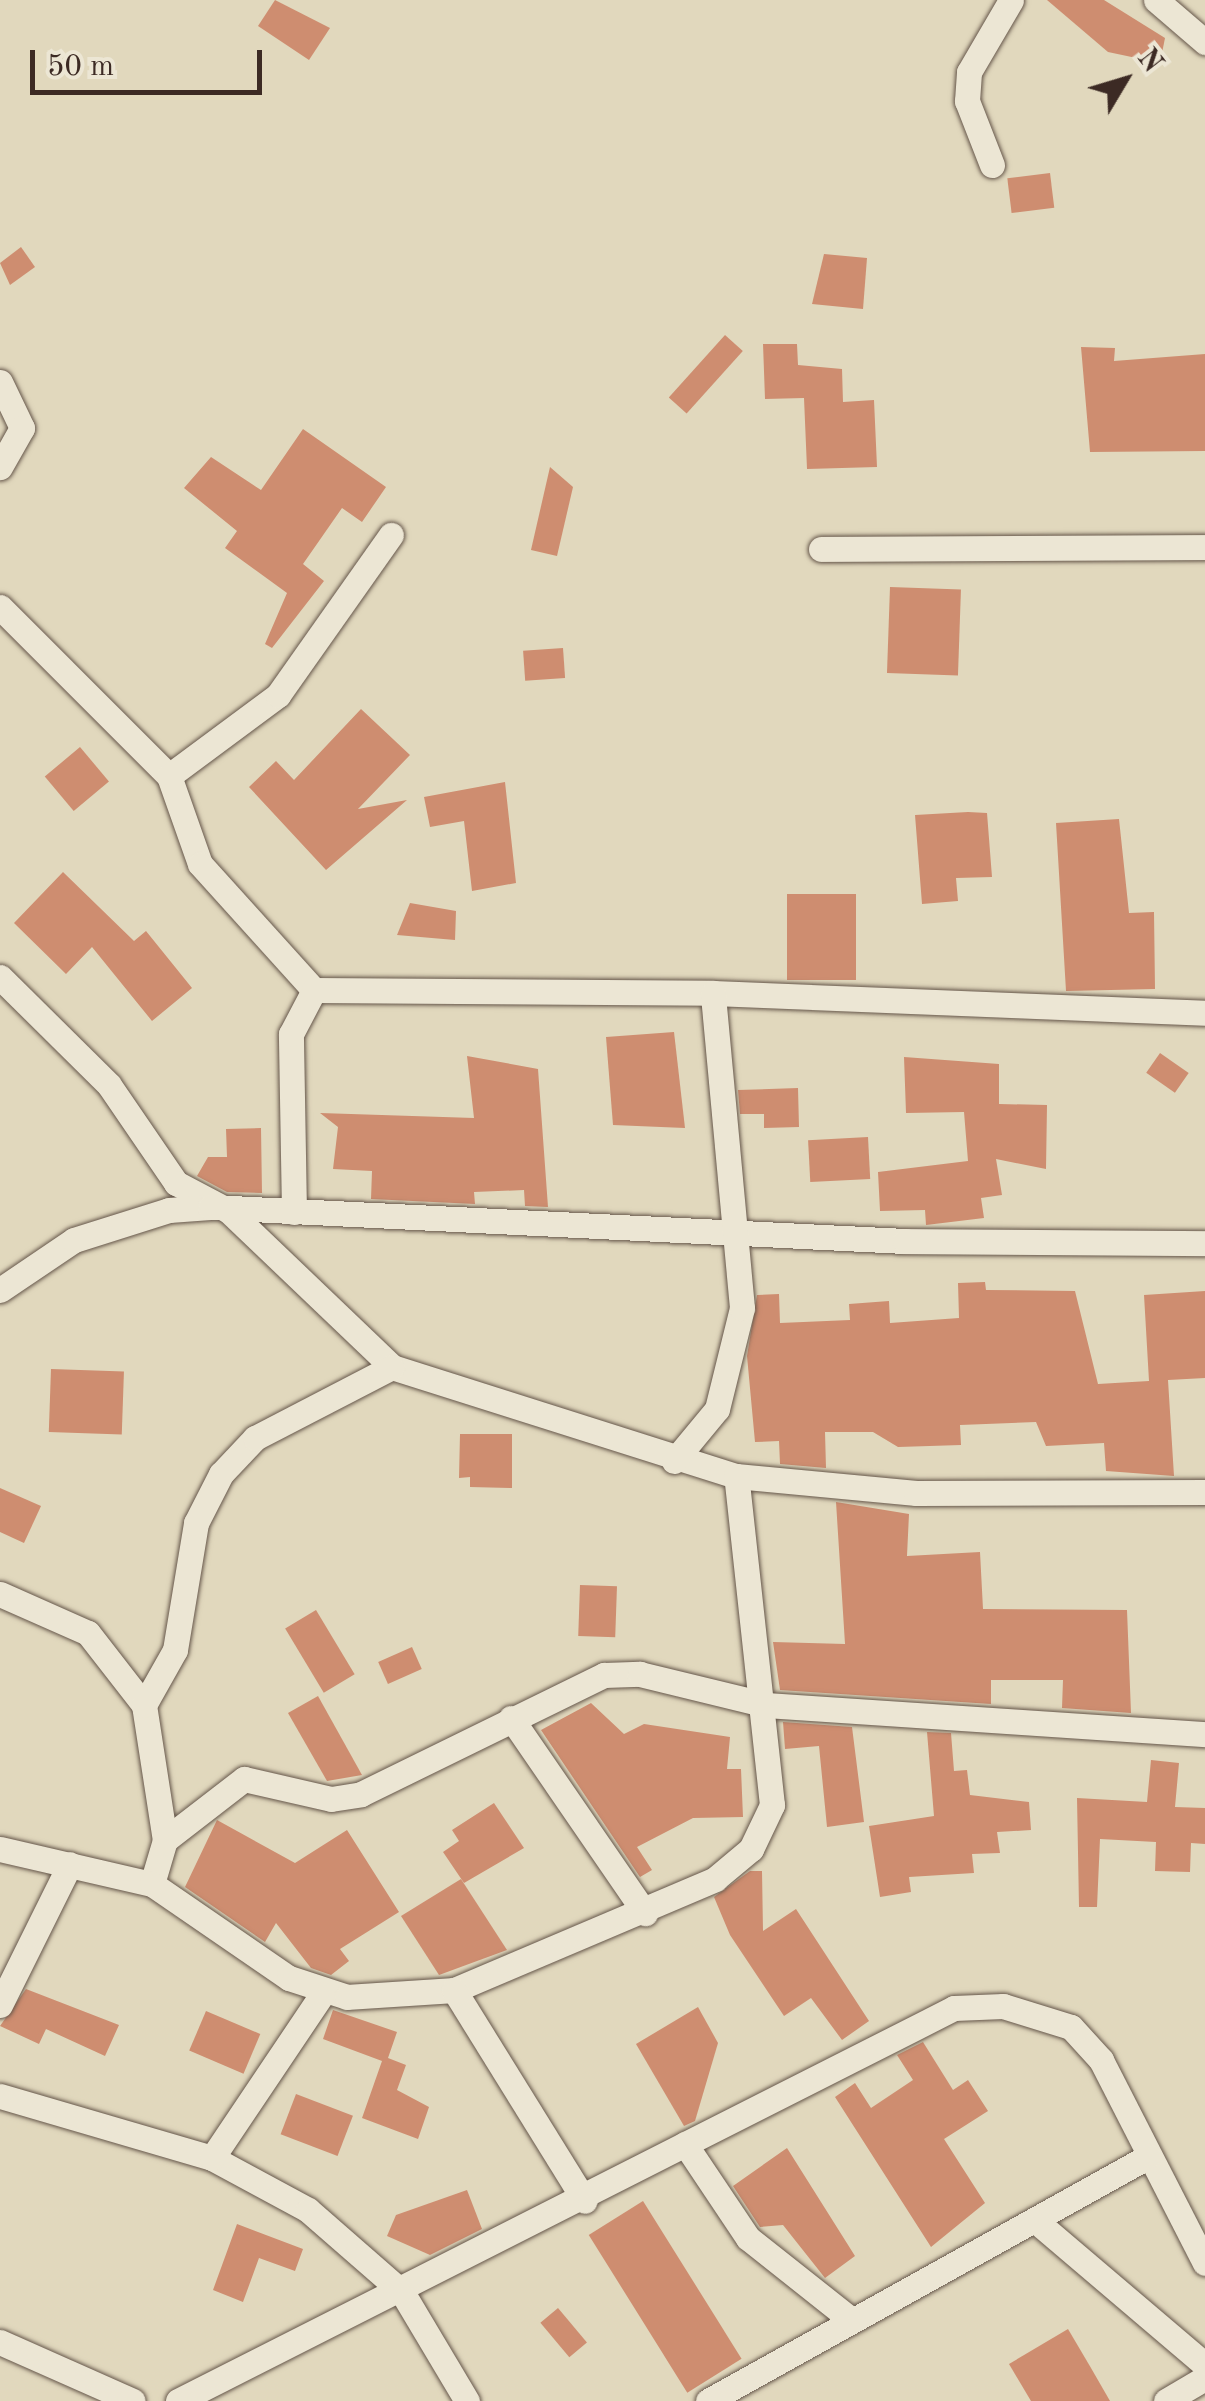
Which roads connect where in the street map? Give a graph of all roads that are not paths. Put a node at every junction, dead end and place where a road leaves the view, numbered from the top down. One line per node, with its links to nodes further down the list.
1 (1011, 0): 4 (street)
2 (1156, 0): 3 (street)
3 (1205, 42)
4 (992, 165)
5 (0, 382): 6 (street)
6 (0, 467)
7 (391, 534): 11 (street)
8 (1205, 548): 9 (street)
9 (821, 549)
10 (0, 607): 11 (street)
11 (168, 776): 13 (street)
12 (0, 977): 16 (street)
13 (314, 990): 14 (street); 17 (street)
14 (713, 993): 15 (street); 18 (street)
15 (1205, 1013)
16 (229, 1212): 17 (street); 20 (street); 21 (street)
17 (294, 1212): 18 (street)
18 (731, 1230): 19 (street); 22 (street)
19 (1205, 1243)
20 (0, 1290)
21 (392, 1368): 22 (street); 27 (street)
22 (674, 1460): 23 (street)
23 (736, 1476): 24 (street); 26 (street)
24 (1205, 1492)
25 (0, 1594): 27 (street)
26 (766, 1705): 28 (street); 29 (street); 34 (street)
27 (144, 1706): 30 (street)
28 (511, 1718): 30 (street); 34 (street)
29 (1205, 1734)
30 (165, 1840): 33 (street)
31 (0, 1850): 32 (street)
32 (70, 1864): 33 (street); 37 (street)
33 (152, 1884): 36 (street)
34 (644, 1913): 35 (street)
35 (454, 1990): 36 (street); 42 (street)
36 (322, 1994): 41 (street)
37 (0, 2005)
38 (0, 2096): 41 (street)
39 (685, 2144): 40 (street); 42 (street); 46 (street)
40 (1149, 2156): 43 (street); 44 (street)
41 (212, 2158): 45 (street)
42 (585, 2201): 45 (street)
43 (1036, 2221): 46 (street); 48 (street)
44 (1205, 2263)
45 (402, 2292): 51 (street); 52 (street)
46 (848, 2318): 53 (street)
47 (0, 2342): 50 (street)
48 (1205, 2366)
49 (1205, 2378): 54 (street)
50 (133, 2401)
51 (178, 2401)
52 (467, 2401)
53 (708, 2401)
54 (1166, 2401)

